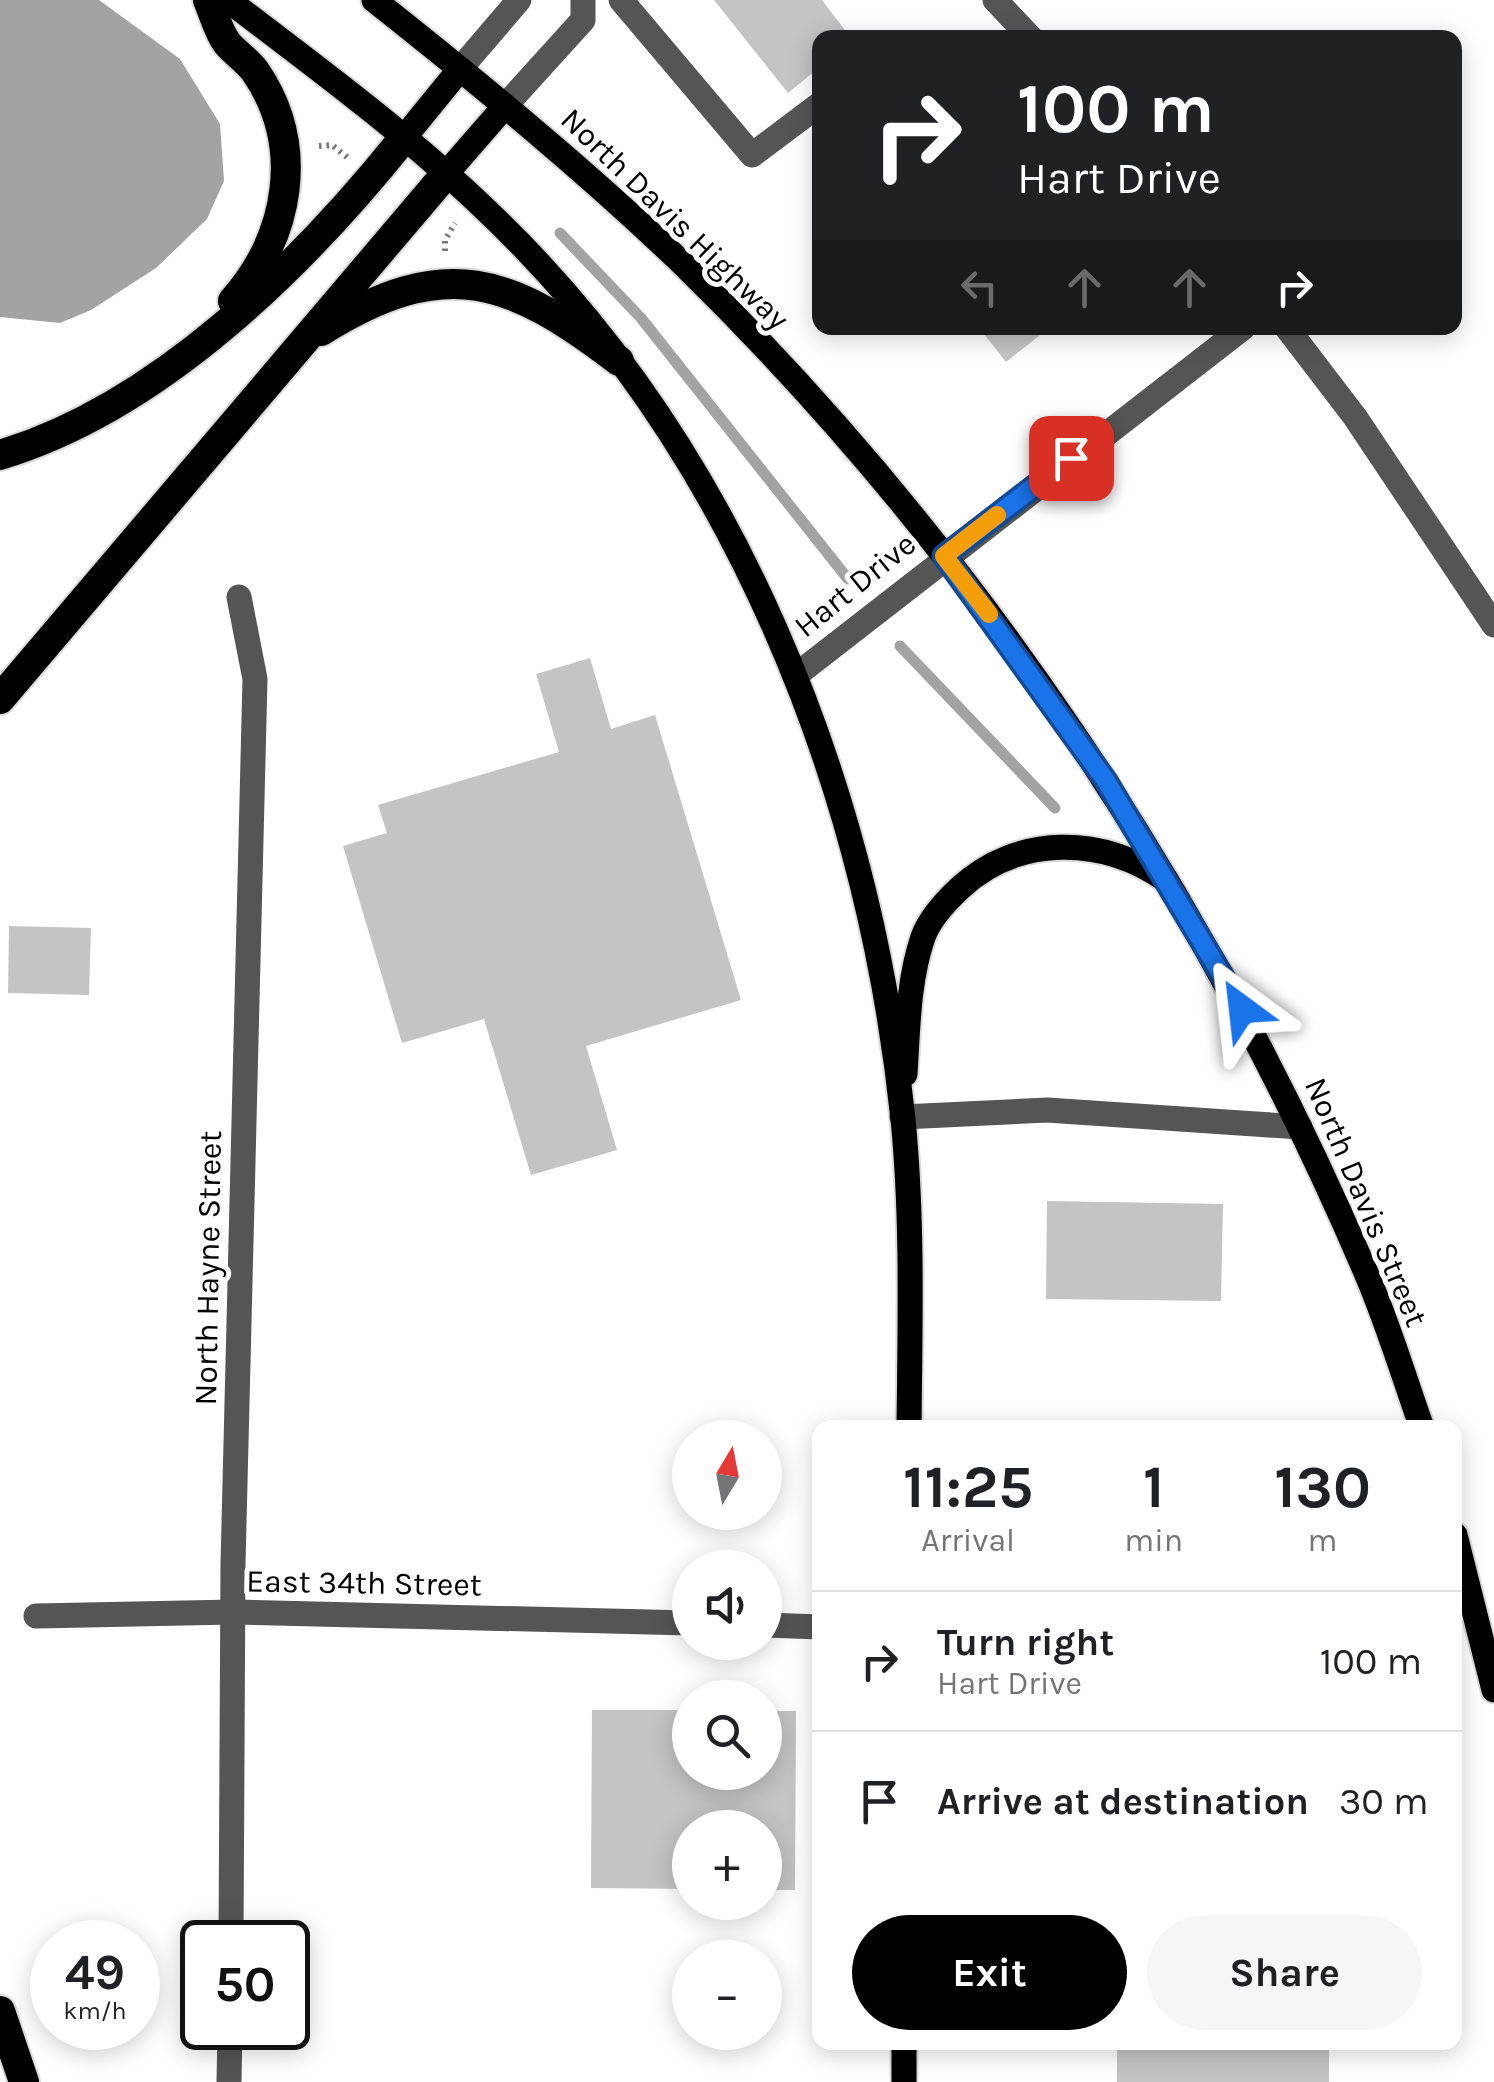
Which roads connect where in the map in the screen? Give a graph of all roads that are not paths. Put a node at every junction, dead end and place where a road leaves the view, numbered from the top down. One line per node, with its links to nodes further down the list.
1 (208, 0): 17 (highway)
2 (228, 0): 12 (main road)
3 (374, 0): 9 (main road, North Davis Highway)
4 (519, 0): 9 (street)
5 (583, 0): 10 (street)
6 (621, 0): 11 (street)
7 (995, 0): 8 (street)
8 (1023, 30)
9 (460, 69): 10 (main road, North Davis Highway); 12 (main road)
10 (506, 106): 13 (main road); 20 (main road, North Davis Highway)
11 (812, 110)
12 (402, 140): 13 (main road); 17 (highway)
13 (445, 175): 16 (highway); 18 (main road)
14 (1233, 335): 20 (street, Hart Drive)
15 (1292, 335): 22 (street)
16 (298, 346): 18 (highway); 24 (highway)
17 (186, 356): 19 (highway)
18 (619, 361): 23 (main road)
19 (0, 455)
20 (944, 556): 23 (street, Hart Drive); 25 (main road, North Davis Street)
21 (240, 597): 31 (street, North Hayne Street)
22 (1494, 625)
23 (795, 676): 26 (main road)
24 (0, 700)
25 (1175, 891): 26 (main road); 27 (main road, North Davis Street)
26 (902, 1116): 27 (street); 28 (main road)
27 (1300, 1127): 29 (main road, North Davis Street)
28 (909, 1420)
29 (1419, 1420)
30 (1462, 1563): 36 (main road)
31 (234, 1612): 32 (street, East 34th Street); 33 (street, East 34th Street); 37 (street, North Hayne Street)
32 (36, 1616)
33 (672, 1624)
34 (782, 1626): 35 (street)
35 (812, 1627)
36 (1494, 1690)
37 (231, 1920)
38 (0, 2011): 41 (highway)
39 (230, 2050): 42 (street)
40 (904, 2050): 43 (main road)
41 (24, 2082)
42 (229, 2082)
43 (904, 2082)

